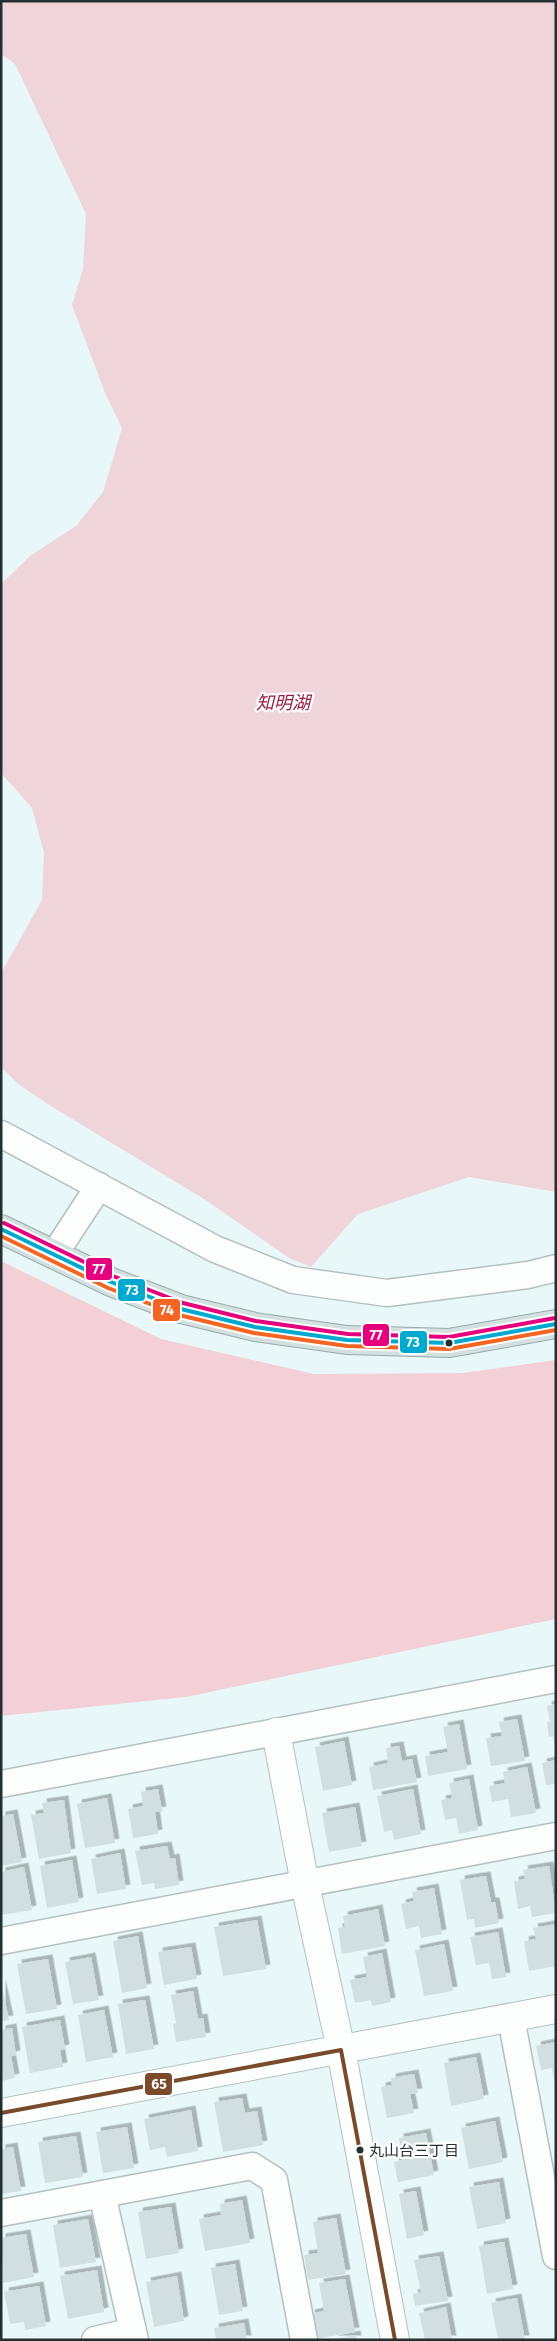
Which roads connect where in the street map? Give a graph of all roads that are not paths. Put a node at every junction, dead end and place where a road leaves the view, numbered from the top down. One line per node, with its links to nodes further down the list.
1 (1, 1134): 2 (street)
2 (99, 1186): 4 (street); 5 (street)
3 (1, 1229): 4 (highway)
4 (54, 1255): 6 (highway)
5 (556, 1268)
6 (556, 1324)
7 (556, 1679): 8 (street)
8 (276, 1732): 9 (street); 11 (street)
9 (1, 1784)
10 (556, 1836): 11 (street)
11 (305, 1884): 12 (street); 15 (street)
12 (1, 1941)
13 (556, 2010): 14 (street)
14 (512, 2018): 15 (street); 19 (street)
15 (341, 2050): 16 (street); 23 (street)
16 (1, 2113)
17 (102, 2194): 18 (street); 20 (street); 22 (street)
18 (1, 2213)
19 (556, 2256)
20 (134, 2335): 21 (street)
21 (96, 2340)
22 (304, 2340)
23 (395, 2340)

